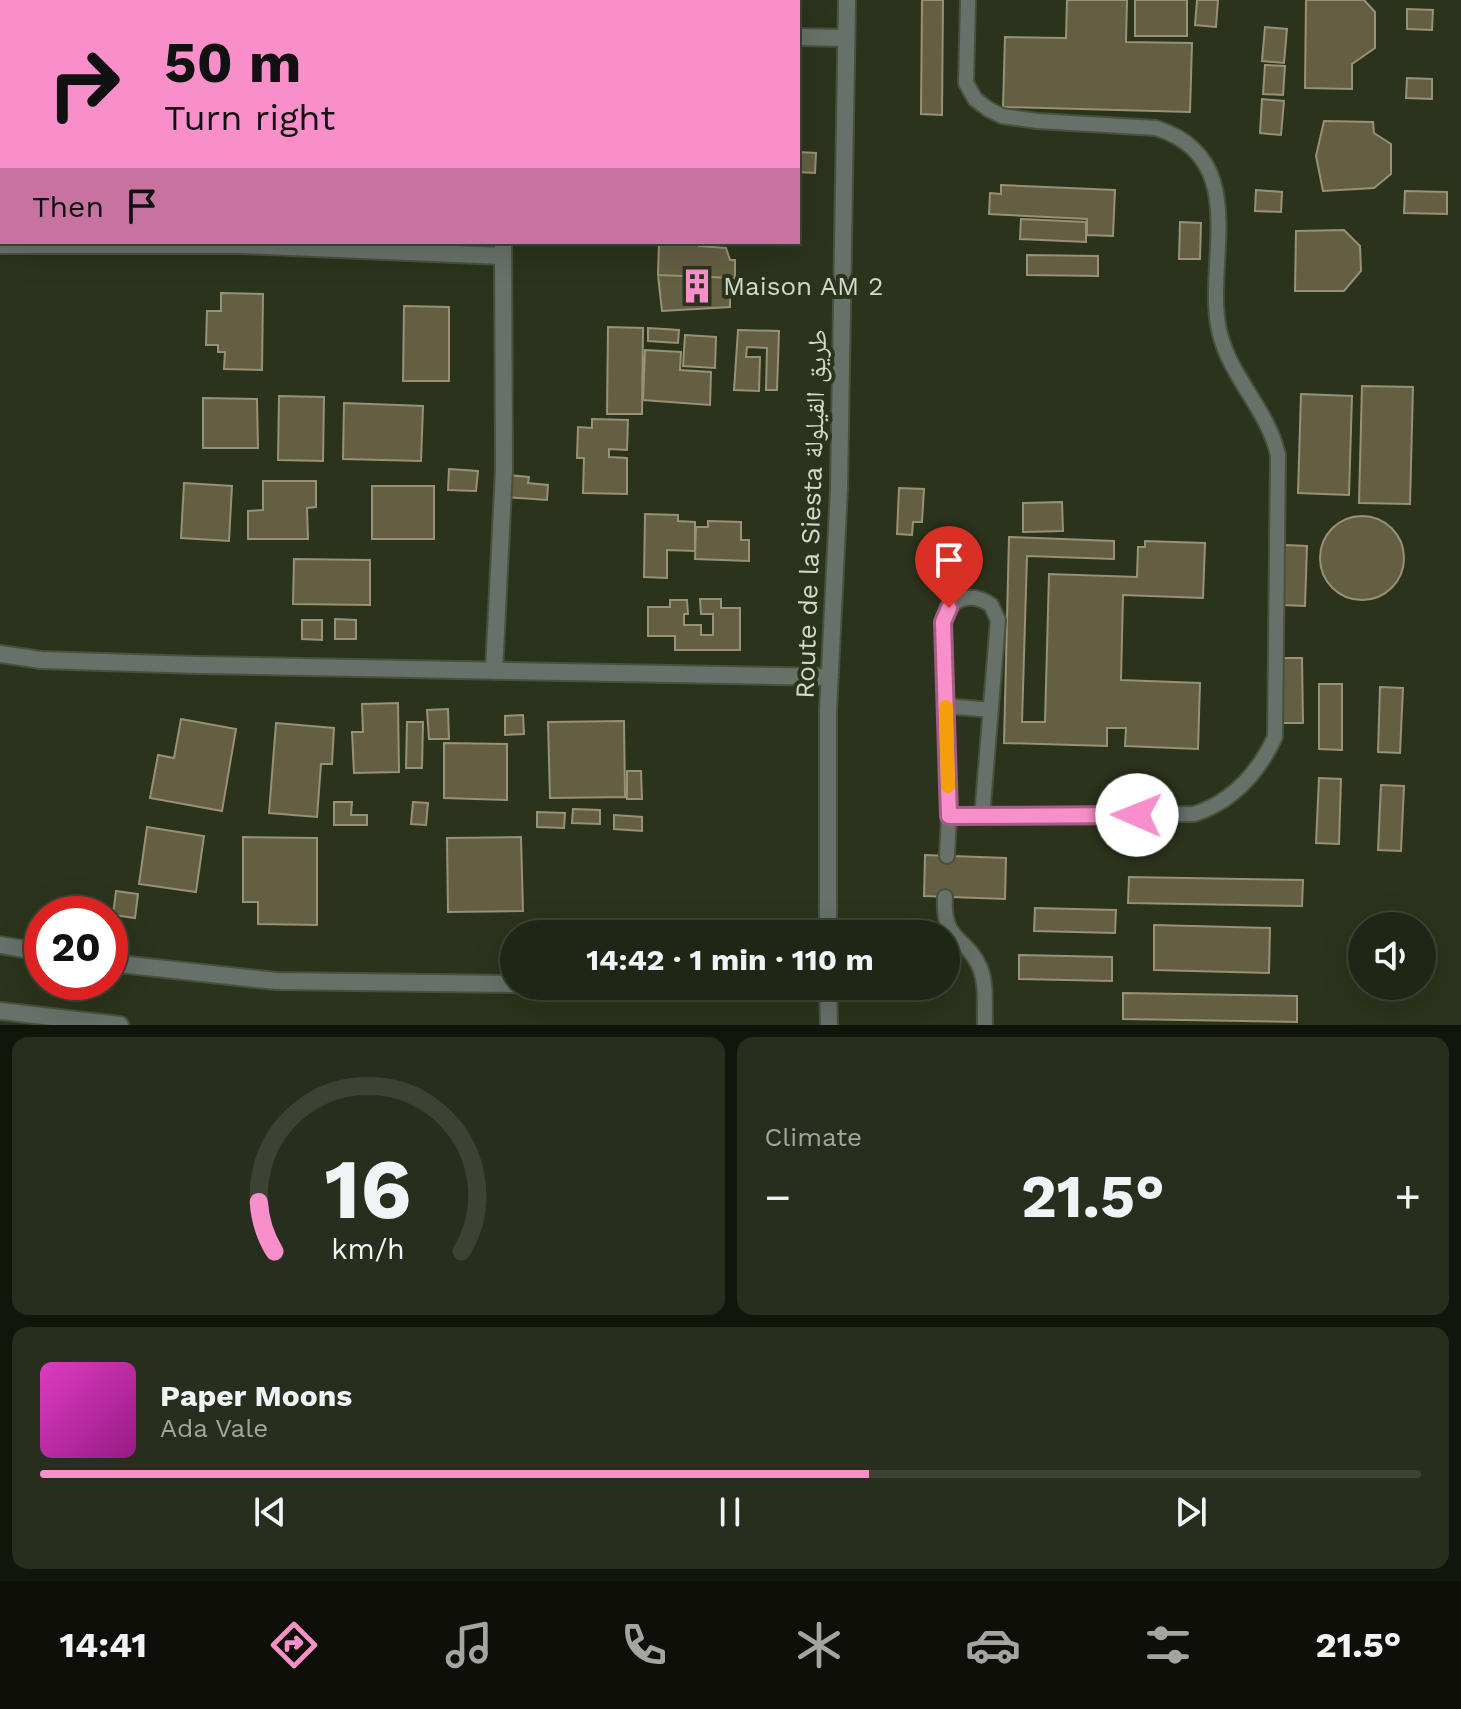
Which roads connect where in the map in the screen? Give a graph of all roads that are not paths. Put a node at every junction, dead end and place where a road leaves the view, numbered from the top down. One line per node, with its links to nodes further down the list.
1 (847, 0): 4 (street, Route de la Siesta طريق القيلولة)
2 (968, 0): 13 (lane)
3 (800, 37): 4 (street)
4 (846, 38): 9 (street, Route de la Siesta طريق القيلولة)
5 (0, 245): 6 (street)
6 (503, 249): 8 (street)
7 (0, 654): 8 (street)
8 (494, 671): 9 (street)
9 (830, 677): 16 (street, Route de la Siesta طريق القيلولة)
10 (946, 706): 11 (lane); 11 (lane); 12 (lane)
11 (991, 710): 13 (lane)
12 (949, 816): 13 (lane); 14 (lane)
13 (982, 817)
14 (947, 856)
15 (945, 897): 25 (lane)
16 (828, 920)
17 (0, 945): 18 (street)
18 (24, 949)
19 (128, 965): 20 (street)
20 (500, 984)
21 (828, 1000): 24 (street)
22 (0, 1011): 23 (street)
23 (120, 1025)
24 (829, 1025)
25 (985, 1025)

